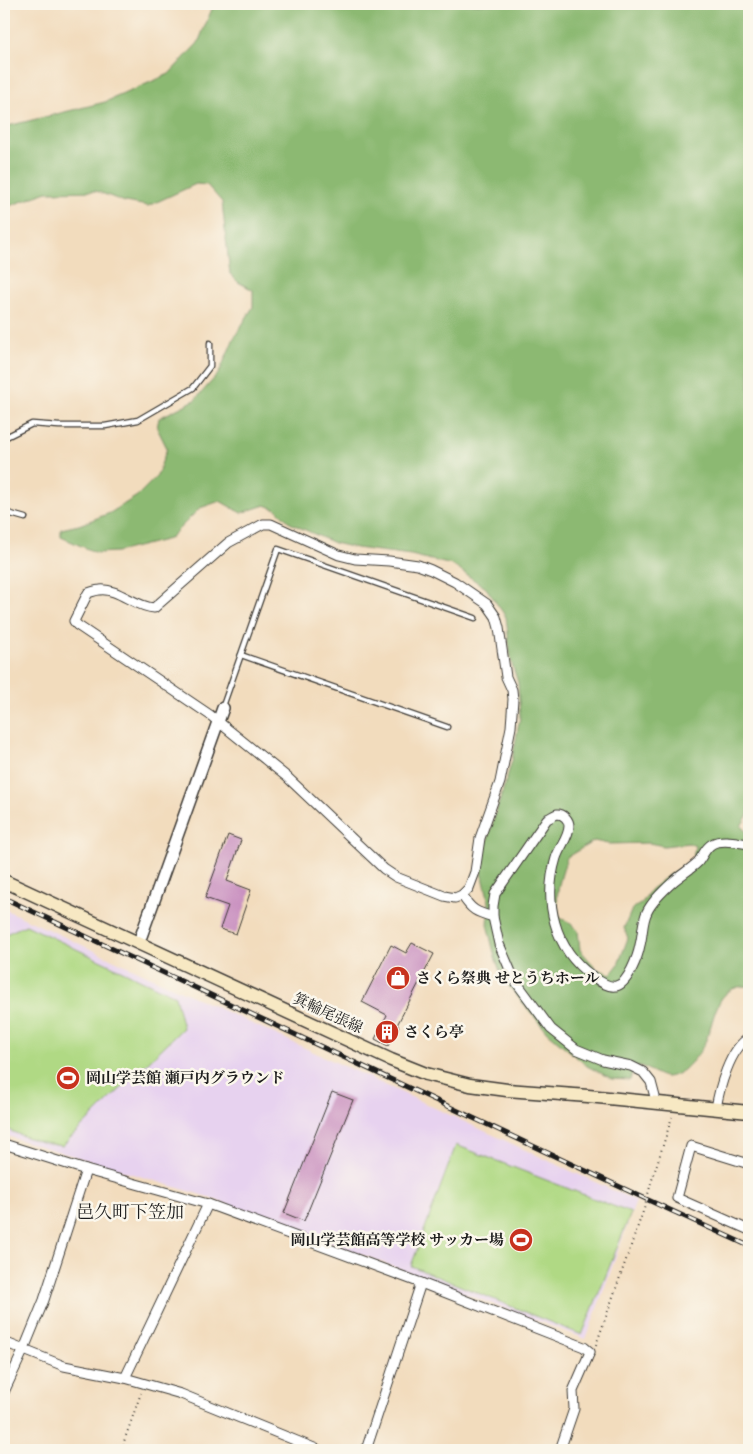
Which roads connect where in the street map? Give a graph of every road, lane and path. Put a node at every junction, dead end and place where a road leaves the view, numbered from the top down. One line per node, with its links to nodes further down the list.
1 (7, 4): 2 (path)
2 (4, 25)
3 (210, 343): 4 (lane)
4 (4, 438)
5 (4, 512): 6 (lane)
6 (24, 518)
7 (475, 618): 8 (lane)
8 (241, 655): 9 (lane); 11 (lane)
9 (222, 708): 10 (street)
10 (218, 722): 14 (street); 14 (street); 16 (street)
11 (447, 728)
12 (749, 844): 15 (street)
13 (4, 881): 16 (main road, 箕輪尾張線)
14 (462, 895): 15 (street)
15 (493, 917): 18 (street)
16 (139, 942): 18 (main road, 箕輪尾張線)
17 (749, 1038): 20 (street)
18 (654, 1103): 19 (main road, 箕輪尾張線)
19 (676, 1105): 20 (main road, 箕輪尾張線); 30 (path)
20 (716, 1109): 21 (main road, 箕輪尾張線)
21 (749, 1112)
22 (4, 1144): 24 (street)
23 (749, 1164): 26 (street)
24 (86, 1170): 25 (street); 29 (street)
25 (208, 1204): 27 (street); 31 (street)
26 (749, 1230)
27 (421, 1283): 30 (street); 36 (street)
28 (4, 1342): 29 (street)
29 (24, 1350): 31 (street); 33 (street)
30 (590, 1352): 37 (street)
31 (125, 1378): 32 (street)
32 (142, 1383): 34 (path); 35 (street)
33 (4, 1392)
34 (121, 1450)
35 (319, 1450)
36 (366, 1450)
37 (560, 1450)

